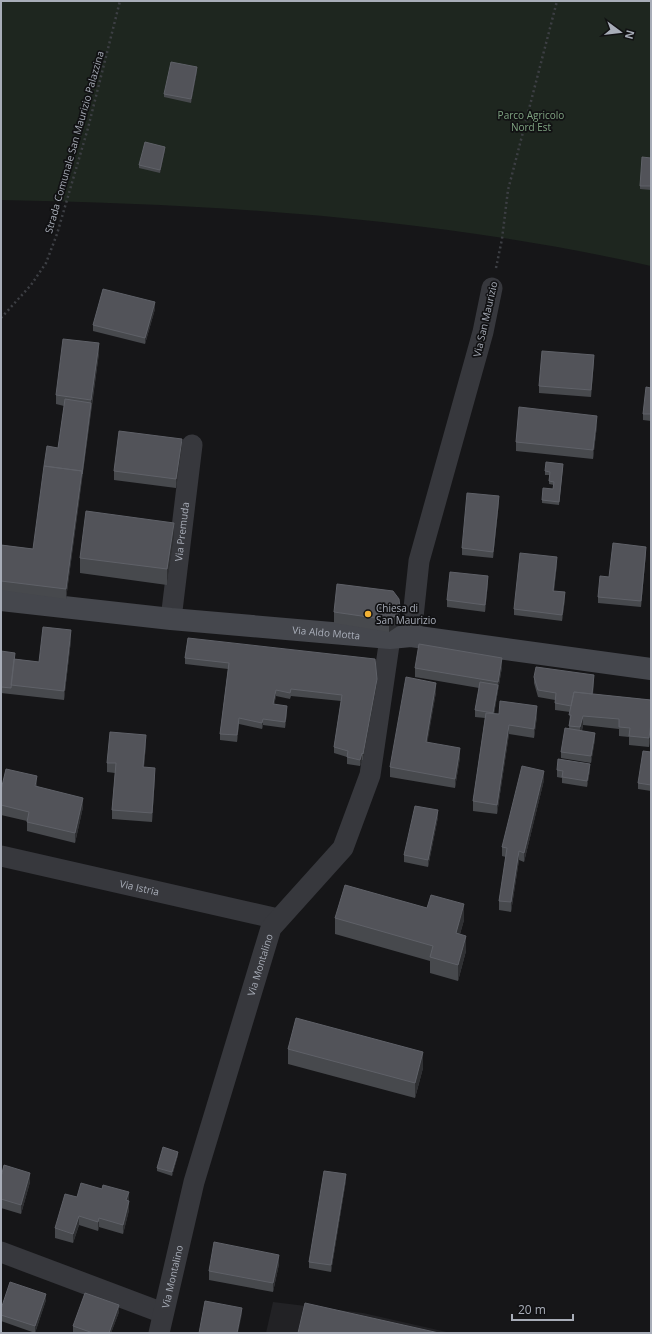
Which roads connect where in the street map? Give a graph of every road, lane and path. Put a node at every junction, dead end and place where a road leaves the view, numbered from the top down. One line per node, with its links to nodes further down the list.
1 (120, 1): 4 (path, Strada Comunale San Maurizio Palazzina)
2 (557, 1): 3 (path, Via San Maurizio)
3 (492, 288): 8 (street, Via San Maurizio)
4 (1, 318)
5 (192, 445): 7 (street, Via Premuda)
6 (1, 600): 7 (street, Via Aldo Motta)
7 (171, 619): 8 (street, Via Aldo Motta)
8 (401, 637): 9 (street, Via Aldo Motta); 11 (street, Via Montalino)
9 (651, 669)
10 (1, 856): 11 (street, Via Istria)
11 (284, 913): 13 (street, Via Montalino)
12 (1, 1252): 13 (street, Via Montalino)
13 (161, 1323)

